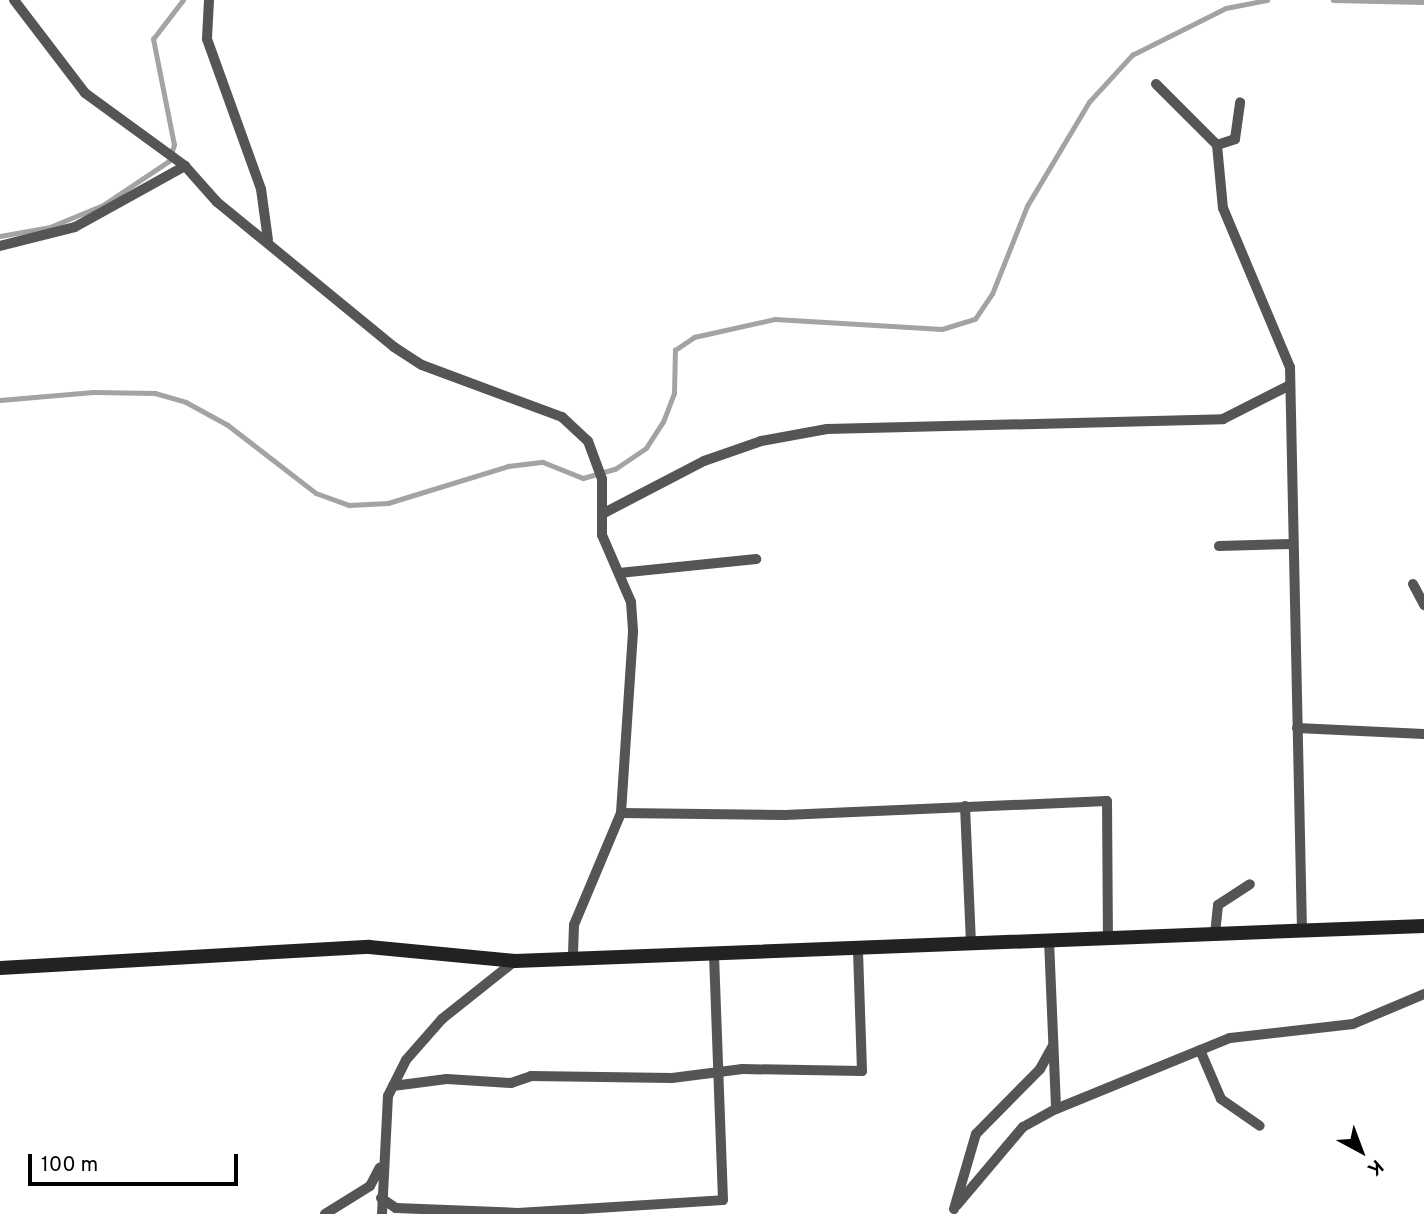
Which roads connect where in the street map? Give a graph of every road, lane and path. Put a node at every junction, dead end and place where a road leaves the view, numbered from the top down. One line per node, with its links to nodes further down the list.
1 (14, 0): 6 (street)
2 (209, 0): 7 (street)
3 (1156, 84): 5 (street)
4 (1240, 102): 5 (street)
5 (1217, 145): 9 (street)
6 (175, 159): 7 (street); 8 (street)
7 (268, 240): 10 (street)
8 (0, 246)
9 (1288, 386): 10 (street); 11 (street)
10 (604, 513): 14 (street)
11 (1292, 544): 12 (street); 17 (street)
12 (1219, 546)
13 (756, 559): 14 (street)
14 (619, 573): 20 (street)
15 (1413, 584): 16 (street)
16 (1423, 601)
17 (1297, 728): 18 (street); 23 (street)
18 (1424, 734)
19 (964, 806): 20 (street); 25 (street); 27 (street)
20 (621, 813): 30 (street)
21 (1250, 884): 24 (street)
22 (1424, 926): 23 (street)
23 (1302, 930): 24 (street)
24 (1215, 934): 25 (street)
25 (1108, 938): 26 (street)
26 (1049, 940): 27 (street); 34 (street)
27 (971, 943): 28 (street)
28 (858, 948): 29 (street); 36 (street)
29 (714, 953): 30 (street); 36 (street)
30 (573, 959): 31 (street)
31 (515, 961): 32 (street); 37 (street)
32 (0, 968)
33 (1424, 994): 35 (street)
34 (1053, 1046): 38 (street); 42 (street)
35 (1200, 1050): 38 (street); 39 (street)
36 (719, 1071): 37 (street); 41 (street)
37 (393, 1086): 40 (street)
38 (1056, 1109): 42 (street)
39 (1260, 1126)
40 (382, 1164): 41 (street); 43 (street)
41 (381, 1198): 44 (street)
42 (952, 1211)
43 (326, 1214)
44 (382, 1214)

